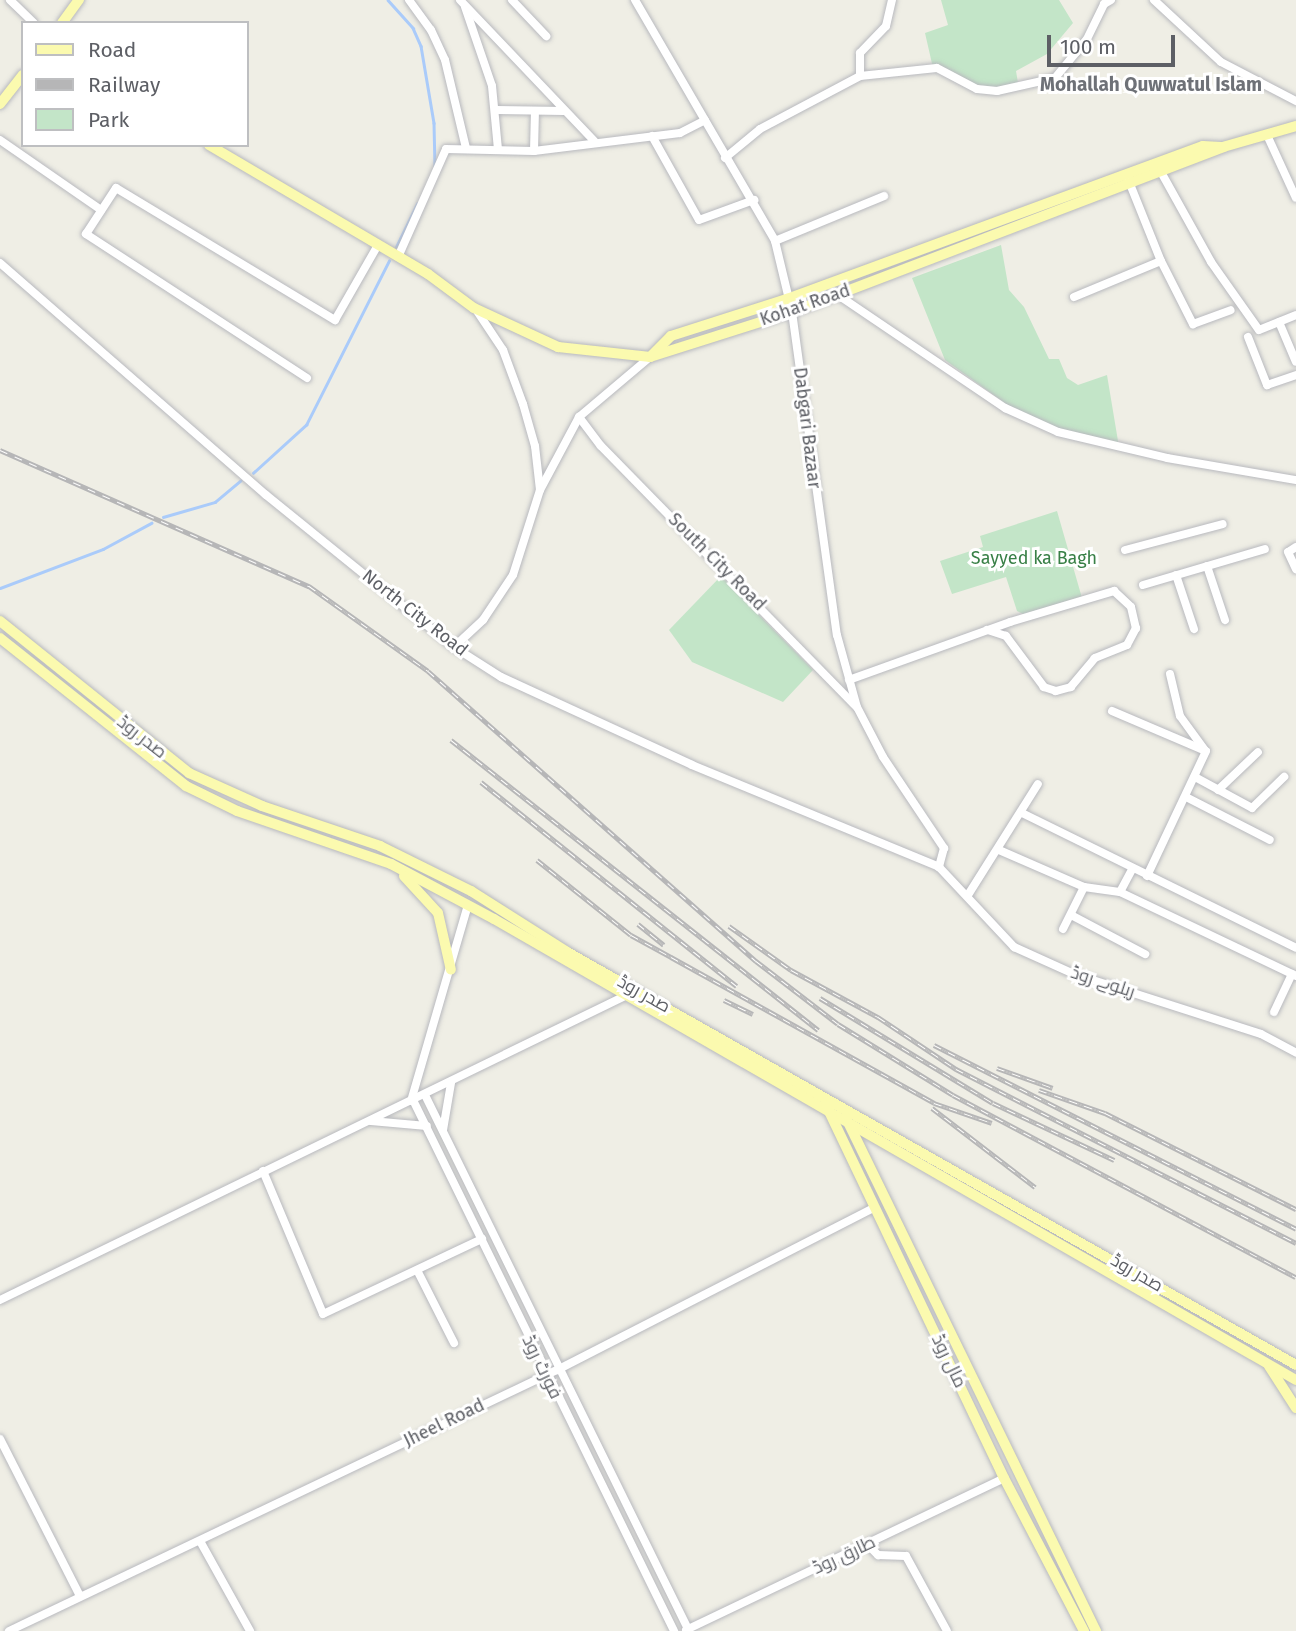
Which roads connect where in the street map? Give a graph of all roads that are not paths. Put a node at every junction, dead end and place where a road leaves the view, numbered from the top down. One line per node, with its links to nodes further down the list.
1 (10, 0): 10 (street)
2 (79, 0): 11 (main road)
3 (409, 0): 28 (street)
4 (512, 0): 12 (street)
5 (635, 0): 20 (street, Dabgari Bazaar)
6 (892, 0): 13 (street)
7 (1111, 0): 13 (street)
8 (1154, 0): 15 (street)
9 (462, 2): 17 (street); 19 (street)
10 (32, 21)
11 (63, 21)
12 (546, 36)
13 (860, 76): 31 (street)
14 (21, 78): 16 (main road)
15 (1296, 101)
16 (0, 104)
17 (497, 110): 18 (street); 29 (street)
18 (535, 111): 19 (street); 30 (street)
19 (564, 111): 25 (street)
20 (705, 120): 23 (street); 31 (street, Dabgari Bazaar)
21 (1296, 126): 22 (main road, Kohat Road)
22 (1267, 135): 27 (main road, Kohat Road); 35 (street)
23 (652, 136): 25 (street); 36 (street)
24 (0, 140): 37 (street)
25 (595, 142): 30 (street)
26 (212, 147): 39 (main road)
27 (1223, 147): 32 (main road, Kohat Road); 33 (main road)
28 (466, 148): 29 (street); 40 (street)
29 (498, 149): 30 (street)
30 (534, 151)
31 (725, 158): 36 (street, Dabgari Bazaar)
32 (1161, 172): 33 (main road, Kohat Road); 50 (street)
33 (1128, 178): 41 (street); 43 (main road, Kohat Road); 45 (main road)
34 (884, 196): 38 (street)
35 (1296, 198)
36 (754, 200): 38 (street, Dabgari Bazaar)
37 (101, 210): 39 (street); 55 (street)
38 (775, 241): 45 (street, Dabgari Bazaar)
39 (378, 246): 40 (main road)
40 (398, 257): 46 (main road)
41 (1161, 261): 44 (street); 47 (street)
42 (0, 263): 72 (street, North City Road)
43 (838, 295): 48 (main road, Kohat Road); 57 (street)
44 (1074, 298)
45 (787, 299): 48 (street, Dabgari Bazaar); 52 (main road)
46 (474, 308): 52 (main road); 58 (street)
47 (1231, 310)
48 (792, 312): 52 (main road, Kohat Road); 74 (street, Dabgari Bazaar)
49 (1296, 315): 50 (street)
50 (1279, 322): 53 (street)
51 (1248, 337): 54 (street)
52 (650, 357): 56 (street, Kohat Road)
53 (1296, 362)
54 (1296, 374)
55 (307, 378)
56 (579, 417): 58 (street, Kohat Road); 75 (street, South City Road)
57 (1296, 480)
58 (540, 490): 72 (street, Kohat Road)
59 (1223, 524): 62 (street)
60 (1296, 547): 64 (street)
61 (1265, 549): 63 (street)
62 (1125, 550)
63 (1207, 566): 65 (street); 67 (street)
64 (1296, 569)
65 (1177, 575): 66 (street); 69 (street)
66 (1143, 585)
67 (1225, 620)
68 (0, 621): 105 (main road, صدر روڈ)
69 (1194, 629)
70 (987, 630): 70 (street); 74 (street)
71 (0, 638): 87 (main road, صدر روڈ)
72 (454, 647): 88 (street, North City Road)
73 (1170, 674): 77 (street)
74 (849, 680): 75 (street, Dabgari Bazaar)
75 (857, 707): 88 (street, Dabgari Bazaar)
76 (1112, 711): 77 (street)
77 (1206, 751): 79 (street)
78 (1258, 752): 82 (street)
79 (1195, 777): 82 (street); 83 (street)
80 (1284, 777): 82 (street)
81 (1038, 784): 84 (street)
82 (1218, 790)
83 (1186, 797): 85 (street); 90 (street)
84 (1022, 813): 86 (street); 89 (street)
85 (1270, 840)
86 (999, 850): 91 (street); 93 (street)
87 (391, 864): 94 (main road, صدر روڈ); 99 (main road)
88 (939, 867): 93 (street, ریلوے روڈ)
89 (1132, 869): 90 (street); 92 (street)
90 (1147, 876): 97 (street)
91 (1084, 887): 92 (street); 95 (street)
92 (1120, 892): 100 (street)
93 (968, 895): 103 (street, ریلوے روڈ)
94 (468, 905): 99 (street); 101 (main road, صدر روڈ)
95 (1071, 915): 96 (street); 98 (street)
96 (1063, 929)
97 (1296, 948)
98 (1145, 954)
99 (451, 970): 107 (street)
100 (1294, 975): 102 (street)
101 (623, 997): 104 (street); 108 (main road, صدر روڈ)
102 (1274, 1012)
103 (1296, 1053)
104 (451, 1083): 106 (street); 112 (street)
105 (817, 1090): 108 (main road, مال روڈ)
106 (425, 1095): 107 (street); 112 (street, فورٹ روڈ)
107 (412, 1101): 110 (street); 111 (street, فورٹ روڈ)
108 (832, 1104): 109 (main road, صدر روڈ); 114 (main road, مال روڈ); 119 (main road, صدر روڈ)
109 (845, 1117): 121 (main road, صدر روڈ); 128 (main road, مال روڈ)
110 (366, 1121): 111 (street); 113 (street)
111 (427, 1126): 115 (street, فورٹ روڈ)
112 (443, 1133): 122 (street, فورٹ روڈ)
113 (264, 1171): 116 (street); 117 (street)
114 (875, 1207): 122 (street, Jheel Road); 129 (main road, مال روڈ)
115 (482, 1239): 116 (street); 123 (street, فورٹ روڈ)
116 (417, 1270): 118 (street)
117 (0, 1300)
118 (454, 1343)
119 (1274, 1352): 120 (main road, صدر روڈ); 124 (main road)
120 (1296, 1365)
121 (1269, 1366): 124 (main road, صدر روڈ); 126 (main road)
122 (557, 1370): 123 (street, Jheel Road); 133 (street, فورٹ روڈ)
123 (544, 1375): 130 (street, Jheel Road); 136 (street, فورٹ روڈ)
124 (1292, 1378): 125 (main road)
125 (1296, 1389)
126 (1296, 1408)
127 (0, 1439): 132 (street)
128 (1016, 1472): 129 (main road); 139 (main road, مال روڈ)
129 (1004, 1478): 131 (street, طارق روڈ); 138 (main road, مال روڈ)
130 (200, 1541): 132 (street, Jheel Road); 135 (street)
131 (867, 1544): 133 (street, طارق روڈ); 137 (street)
132 (80, 1596): 134 (street, Jheel Road)
133 (687, 1630)
134 (9, 1631)
135 (250, 1631)
136 (674, 1631)
137 (947, 1631)
138 (1084, 1631)
139 (1096, 1631)

